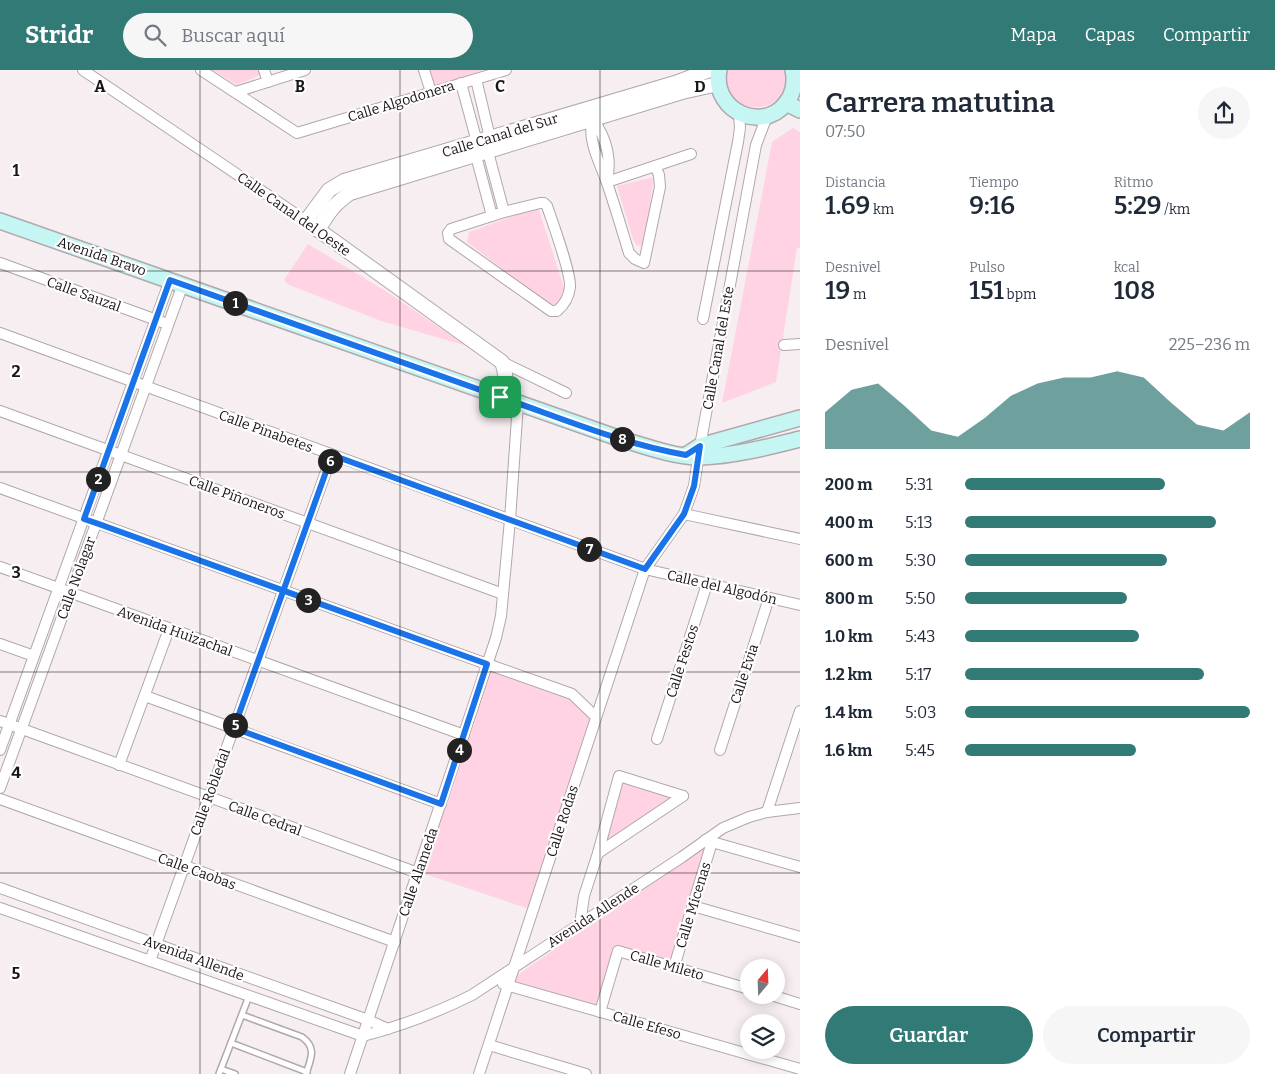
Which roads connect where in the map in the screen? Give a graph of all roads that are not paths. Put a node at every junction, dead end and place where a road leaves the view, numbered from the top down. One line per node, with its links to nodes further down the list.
1 (83, 70): 28 (street, Calle Canal del Oeste)
2 (201, 70): 13 (street)
3 (264, 70): 11 (street)
4 (305, 70): 11 (street)
5 (424, 70): 14 (street)
6 (506, 70): 9 (street, Calle Algodonera)
7 (710, 70): 18 (street, Calle Canal del Sur)
8 (718, 77): 17 (main road); 18 (street, Calle Canal del Sur)
9 (476, 79): 12 (street, Calle Algodonera); 20 (street)
10 (796, 81): 15 (main road)
11 (268, 82): 13 (street)
12 (461, 84): 14 (street, Calle Algodonera); 20 (street)
13 (236, 92): 14 (street, Calle Algodonera)
14 (432, 92)
15 (786, 103): 16 (main road); 19 (main road)
16 (800, 110)
17 (739, 113): 19 (main road); 32 (street, Calle Canal del Este)
18 (590, 114): 20 (street, Calle Canal del Sur); 21 (street, Calle Canal del Sur); 24 (street)
19 (766, 116): 48 (street, Calle Canal del Este)
20 (483, 140): 21 (street); 28 (street, Calle Canal del Sur)
21 (482, 154): 25 (street); 26 (street); 29 (street, Calle Canal del Sur)
22 (691, 154): 23 (street)
23 (655, 166): 24 (street); 24 (street)
24 (607, 182)
25 (504, 212): 26 (street); 26 (street)
26 (492, 216)
27 (0, 221): 31 (main road, Avenida Bravo)
28 (306, 221): 29 (street, Calle Canal del Oeste)
29 (318, 230): 38 (street, Calle Canal del Oeste)
30 (0, 264): 33 (street, Calle Sauzal)
31 (176, 282): 33 (street, Calle Nolagar); 34 (street, Calle Nolagar); 42 (main road, Avenida Bravo)
32 (703, 319)
33 (156, 320): 34 (street, Calle Sauzal); 39 (street, Calle Nolagar)
34 (168, 324): 40 (street, Calle Nolagar)
35 (0, 333): 39 (street, Calle Pinabetes)
36 (800, 344): 37 (street)
37 (784, 345)
38 (502, 362): 41 (street, Calle Canal del Oeste); 42 (street)
39 (133, 382): 40 (street, Calle Pinabetes); 47 (street, Calle Nolagar)
40 (146, 387): 49 (street, Calle Nolagar); 50 (street, Calle Pinabetes)
41 (566, 393)
42 (500, 397): 43 (main road, Avenida Bravo)
43 (518, 403): 48 (main road, Avenida Bravo); 54 (street, Calle Alameda)
44 (0, 411): 47 (street, Calle Piñoneros)
45 (800, 418): 48 (main road, Avenida Bravo)
46 (800, 439): 48 (main road, Avenida Bravo)
47 (109, 450): 49 (street, Calle Piñoneros); 53 (street, Calle Nolagar)
48 (695, 453): 52 (street, Calle Canal del Este)
49 (121, 455): 55 (street, Calle Nolagar); 56 (street, Calle Piñoneros)
50 (332, 455): 54 (street, Calle Pinabetes); 56 (street, Calle Robledal)
51 (0, 488): 53 (street)
52 (684, 514): 57 (street); 59 (street, Calle Canal del Este)
53 (84, 519): 55 (street); 61 (street, Calle Nolagar)
54 (510, 520): 59 (street, Calle Pinabetes); 64 (street, Calle Alameda)
55 (96, 523): 62 (street); 63 (street, Calle Nolagar)
56 (307, 523): 62 (street, Calle Robledal); 64 (street, Calle Piñoneros)
57 (800, 539)
58 (0, 567): 61 (street, Avenida Huizachal)
59 (645, 569): 60 (street, Calle del Algodón); 74 (street, Calle Rodas)
60 (707, 584): 65 (street, Calle del Algodón); 79 (street, Calle Festos)
61 (58, 588): 63 (street, Avenida Huizachal); 69 (street, Calle Nolagar)
62 (283, 591): 70 (street, Calle Robledal); 71 (street)
63 (71, 593): 67 (street, Avenida Huizachal); 77 (street, Calle Nolagar)
64 (503, 594): 71 (street, Calle Alameda)
65 (769, 598): 66 (street, Calle del Algodón); 81 (street, Calle Evia)
66 (800, 605)
67 (169, 629): 70 (street, Avenida Huizachal); 72 (street)
68 (0, 644): 69 (street)
69 (34, 656): 75 (street, Calle Nolagar)
70 (258, 661): 76 (street, Calle Robledal); 78 (street, Avenida Huizachal)
71 (487, 664): 74 (street); 78 (street, Calle Alameda)
72 (145, 696): 76 (street); 82 (street)
73 (800, 711): 88 (street)
74 (596, 717): 102 (street, Calle Rodas)
75 (5, 723): 77 (street, Calle Cedral); 80 (street, Calle Nolagar)
76 (234, 728): 84 (street, Calle Robledal); 86 (street)
77 (21, 729): 82 (street, Calle Cedral); 83 (street, Calle Nolagar)
78 (464, 735): 86 (street, Calle Alameda)
79 (657, 739)
80 (0, 750)
81 (720, 750)
82 (120, 765): 84 (street, Calle Cedral)
83 (0, 788)
84 (209, 797): 91 (street, Calle Robledal); 93 (street, Calle Cedral)
85 (0, 799): 91 (street, Calle Caobas)
86 (441, 804): 93 (street, Calle Alameda)
87 (800, 808): 88 (street, Avenida Allende)
88 (767, 812): 89 (street, Avenida Allende)
89 (708, 841): 92 (street); 95 (street, Calle Micenas); 97 (street, Avenida Allende)
90 (598, 853): 90 (street); 97 (street)
91 (184, 866): 99 (street, Calle Caobas); 100 (street, Calle Robledal)
92 (800, 867)
93 (418, 873): 99 (street, Calle Alameda)
94 (0, 888): 100 (street, Avenida Allende)
95 (692, 906): 98 (street); 103 (street, Calle Micenas)
96 (0, 908): 101 (street, Avenida Allende)
97 (580, 924): 102 (street, Avenida Allende)
98 (800, 937)
99 (394, 942): 112 (street, Calle Alameda)
100 (156, 944): 101 (street, Calle Robledal); 112 (street, Avenida Allende)
101 (150, 961): 107 (street, Avenida Allende)
102 (515, 966): 104 (street, Avenida Allende); 105 (street, Calle Rodas)
103 (674, 967): 106 (street, Calle Mileto); 110 (street, Calle Mileto)
104 (495, 981): 105 (street, Calle Efeso); 113 (street, Avenida Allende)
105 (508, 985): 110 (street, Calle Efeso); 116 (street, Calle Rodas)
106 (740, 986)
107 (249, 996): 111 (lane); 114 (street, Avenida Allende)
108 (785, 1000): 109 (street)
109 (800, 1004)
110 (600, 1012): 117 (street, Calle Efeso)
111 (242, 1015): 115 (lane); 119 (lane)
112 (368, 1020): 113 (street, Avenida Allende); 114 (street, Calle Alameda)
113 (388, 1029): 114 (street, Avenida Allende)
114 (362, 1036): 121 (street, Calle Alameda)
115 (231, 1043): 118 (lane); 119 (lane)
116 (489, 1045): 122 (street, Calle Rodas); 123 (street)
117 (800, 1070)
118 (220, 1072): 120 (lane)
119 (306, 1073)
120 (235, 1074)
121 (350, 1074)
122 (479, 1074)
123 (586, 1074)

